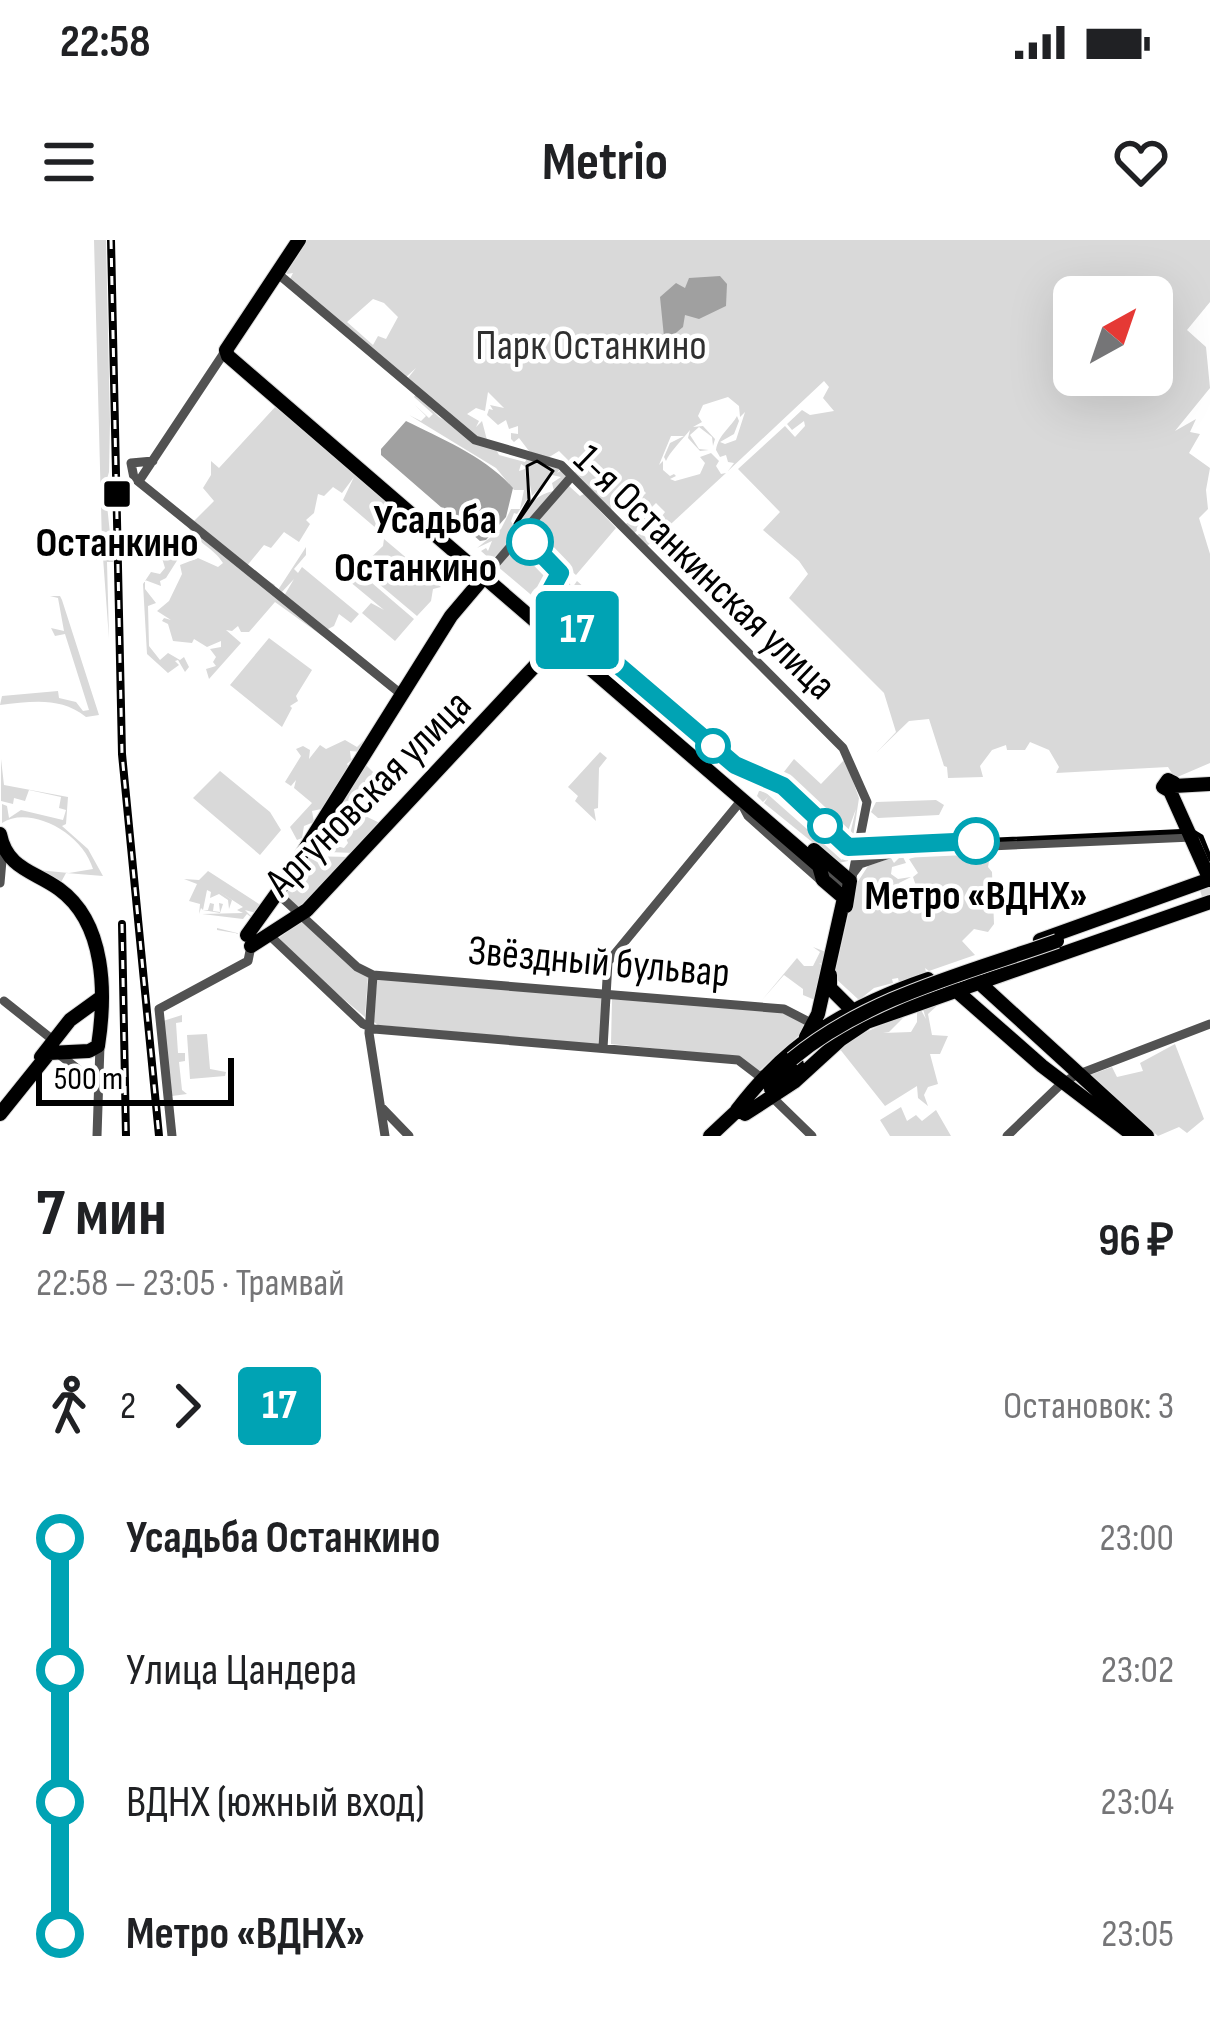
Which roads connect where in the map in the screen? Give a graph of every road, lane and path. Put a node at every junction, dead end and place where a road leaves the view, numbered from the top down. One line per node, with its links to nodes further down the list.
1 (299, 240): 2 (main road)
2 (277, 273): 3 (main road); 5 (street, 1-я Останкинская улица)
3 (227, 347): 4 (street); 7 (main road)
4 (153, 461): 6 (street); 6 (street)
5 (572, 476): 7 (street); 12 (street, 1-я Останкинская улица)
6 (139, 480): 9 (street)
7 (487, 573): 8 (main road); 9 (main road)
8 (561, 637): 10 (main road); 26 (main road, Аргуновская улица)
9 (401, 694): 25 (main road)
10 (725, 778): 13 (main road); 14 (main road)
11 (1210, 784): 15 (main road)
12 (861, 789): 17 (street, 1-я Останкинская улица); 21 (street)
13 (743, 805): 14 (main road); 23 (street); 37 (street)
14 (781, 827): 20 (main road)
15 (1190, 837): 16 (street); 24 (main road)
16 (1001, 844): 18 (street); 21 (street)
17 (858, 849): 18 (street); 21 (street)
18 (887, 849): 21 (street)
19 (5, 855): 22 (street); 41 (main road)
20 (825, 865): 21 (main road); 23 (main road)
21 (850, 878): 23 (main road); 42 (main road); 46 (main road)
22 (0, 883)
23 (829, 886)
24 (1204, 890): 27 (main road); 28 (main road); 31 (main road)
25 (277, 893): 26 (street); 30 (main road)
26 (297, 912): 29 (main road, Аргуновская улица); 33 (street)
27 (1123, 922): 28 (main road); 31 (main road); 61 (main road, bridge)
28 (1072, 930): 32 (main road)
29 (275, 931): 30 (main road, Аргуновская улица); 45 (street)
30 (250, 944): 64 (street)
31 (1082, 947): 34 (main road)
32 (959, 968): 35 (main road); 36 (main road); 38 (main road)
33 (373, 975): 37 (street, Звёздный бульвар); 45 (street)
34 (1000, 975): 35 (main road); 39 (main road)
35 (979, 982): 36 (main road); 39 (main road)
36 (955, 990): 43 (main road); 55 (main road)
37 (607, 994): 46 (street, Звёздный бульвар); 49 (street)
38 (879, 997): 42 (main road); 43 (main road)
39 (996, 997): 50 (main road)
40 (2, 999): 47 (street)
41 (93, 1009): 47 (main road); 48 (main road)
42 (851, 1009): 46 (main road); 46 (main road)
43 (884, 1016): 46 (main road)
44 (1210, 1024): 53 (street)
45 (369, 1027): 49 (street, Звёздный бульвар); 59 (street)
46 (821, 1031): 51 (main road); 51 (main road); 52 (main road)
47 (50, 1047): 48 (main road); 54 (street); 60 (main road)
48 (92, 1047): 54 (street)
49 (603, 1048): 52 (street, Звёздный бульвар)
50 (1068, 1060): 53 (main road); 55 (street)
51 (816, 1062): 56 (main road)
52 (769, 1072): 61 (main road)
53 (1080, 1073): 55 (street); 58 (main road)
54 (99, 1080): 63 (street)
55 (1060, 1080): 58 (main road); 70 (street)
56 (783, 1089): 57 (main road); 62 (street)
57 (764, 1101): 61 (main road); 62 (street)
58 (1106, 1106): 71 (main road); 72 (main road)
59 (381, 1107): 65 (street); 66 (street)
60 (0, 1111)
61 (741, 1112): 67 (main road); 68 (main road)
62 (790, 1114): 69 (street)
63 (97, 1136)
64 (172, 1136)
65 (385, 1136)
66 (409, 1136)
67 (710, 1136)
68 (722, 1136)
69 (812, 1136)
70 (1007, 1136)
71 (1134, 1136)
72 (1147, 1136)

